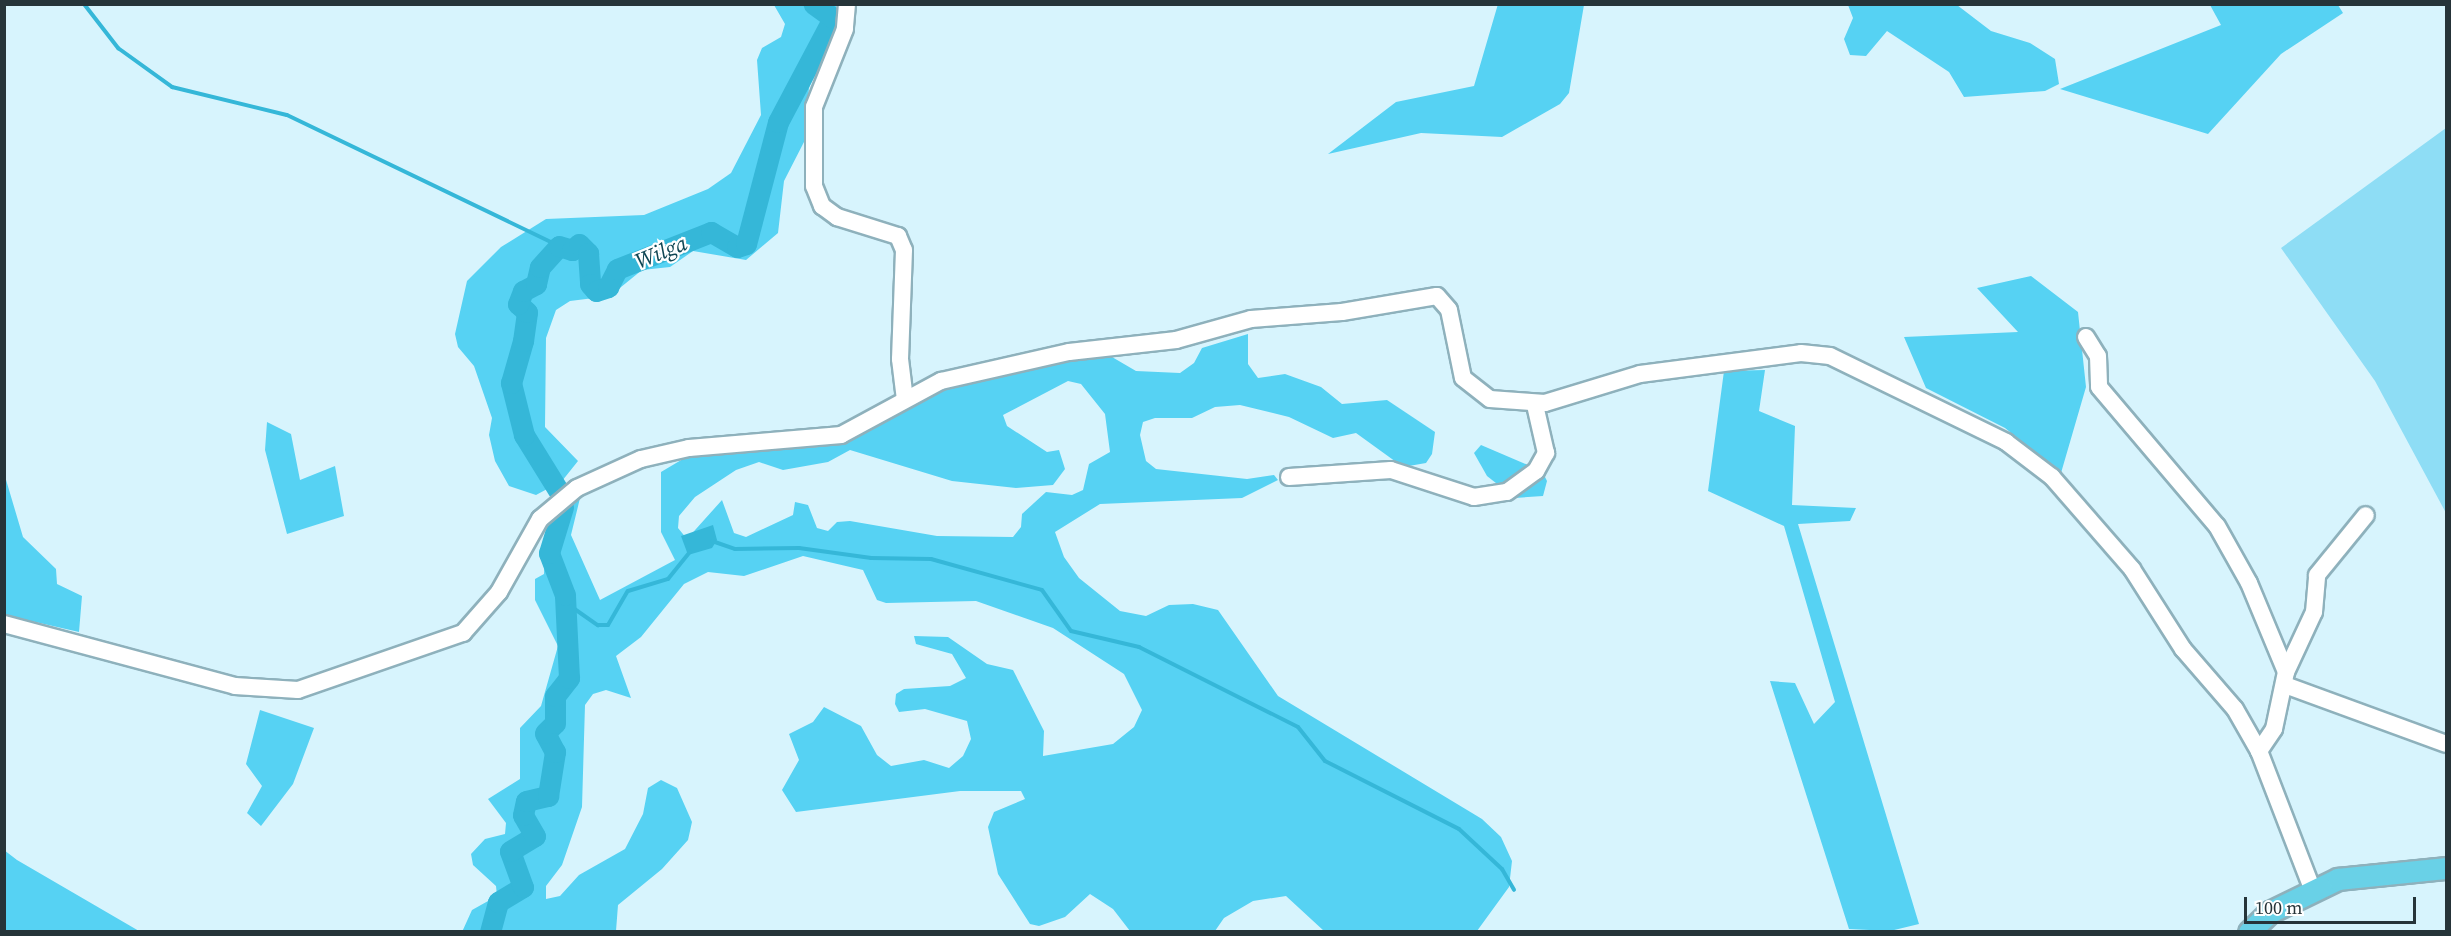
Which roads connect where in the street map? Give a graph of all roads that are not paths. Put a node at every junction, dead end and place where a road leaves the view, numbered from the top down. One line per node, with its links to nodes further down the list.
1 (847, 4): 3 (street)
2 (2086, 337): 8 (street)
3 (905, 397): 4 (street); 7 (street)
4 (1535, 405): 5 (street); 10 (street)
5 (1289, 477)
6 (2366, 515): 8 (street)
7 (4, 624)
8 (2285, 679): 9 (street); 10 (street)
9 (2446, 744)
10 (2259, 751): 12 (street)
11 (2446, 868): 12 (main road)
12 (2312, 888): 13 (main road)
13 (2249, 932)

